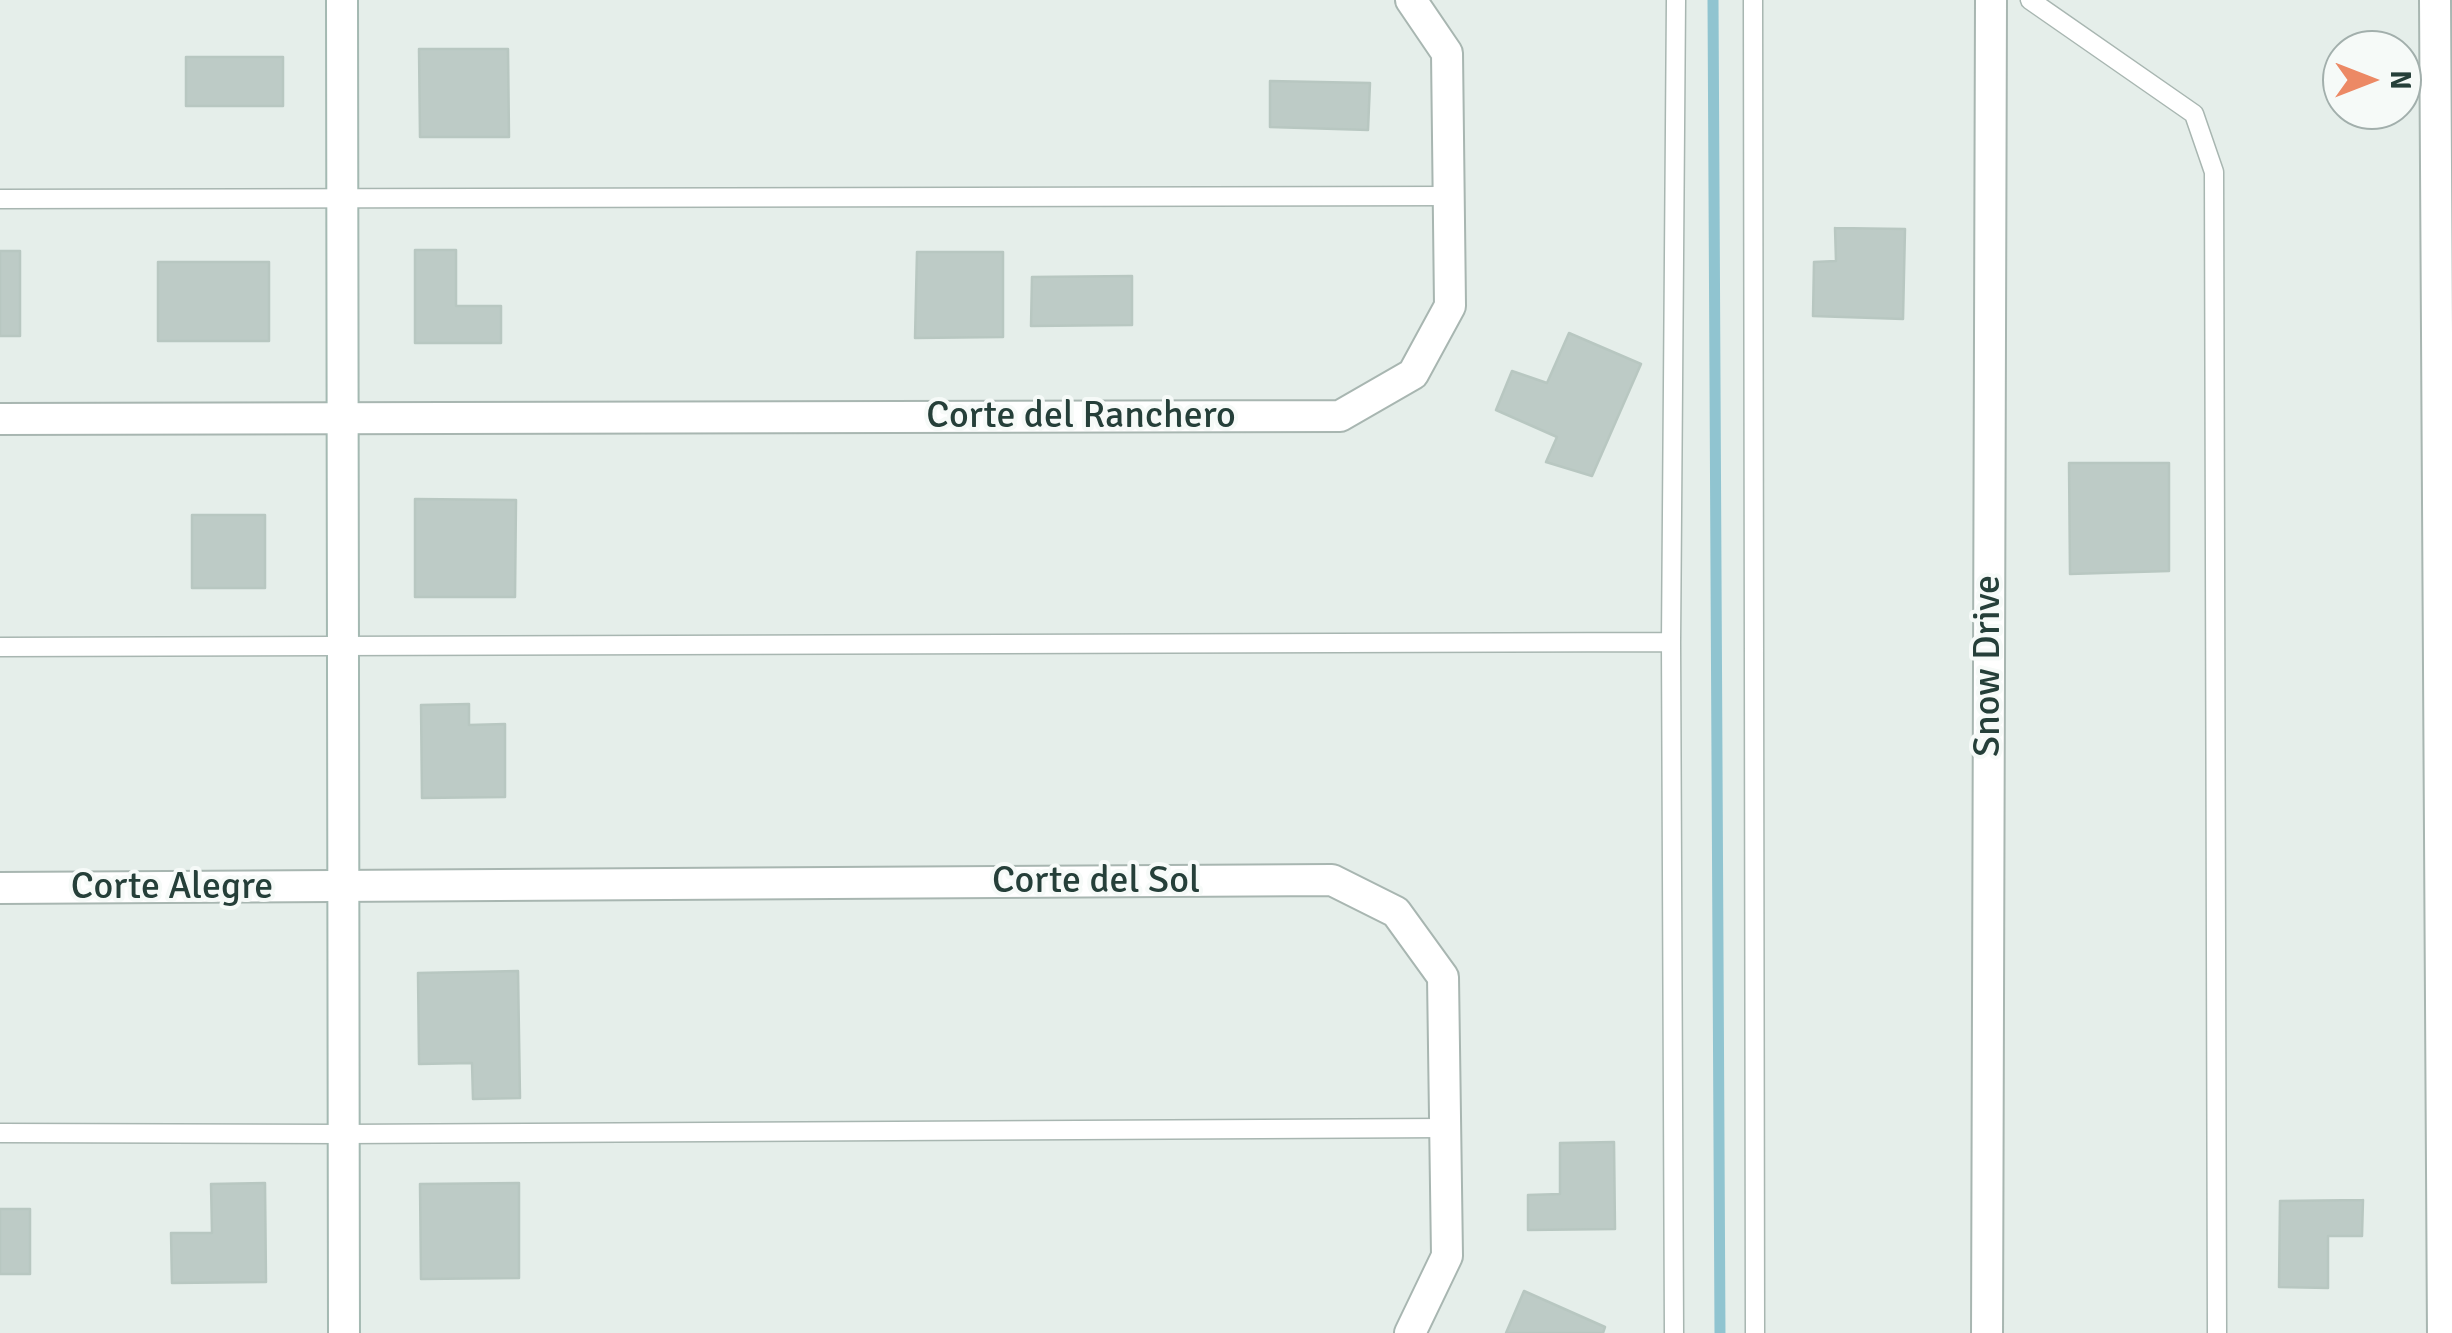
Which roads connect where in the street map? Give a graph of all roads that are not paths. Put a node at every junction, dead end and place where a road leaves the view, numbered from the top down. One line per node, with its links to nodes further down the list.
1 (342, 0): 9 (street)
2 (1410, 0): 8 (street, Corte del Ranchero)
3 (1676, 0): 13 (lane)
4 (1753, 0): 24 (lane)
5 (1991, 0): 25 (street, Snow Drive)
6 (2030, 0): 26 (lane)
7 (2436, 0): 27 (street)
8 (1450, 196): 9 (lane); 12 (street, Corte del Ranchero)
9 (342, 198): 10 (lane); 12 (street)
10 (0, 199)
11 (0, 419): 12 (street, Corte del Ranchero)
12 (342, 420): 15 (street)
13 (1671, 642): 15 (lane); 23 (lane)
14 (0, 647): 15 (lane)
15 (343, 647): 17 (street)
16 (0, 888): 17 (street, Corte Alegre)
17 (344, 888): 18 (street, Corte del Sol); 20 (street)
18 (1446, 1128): 20 (lane); 22 (street, Corte del Sol)
19 (0, 1133): 20 (lane)
20 (344, 1134): 21 (street)
21 (344, 1333)
22 (1410, 1333)
23 (1674, 1333)
24 (1755, 1333)
25 (1987, 1333)
26 (2217, 1333)
27 (2444, 1333)

